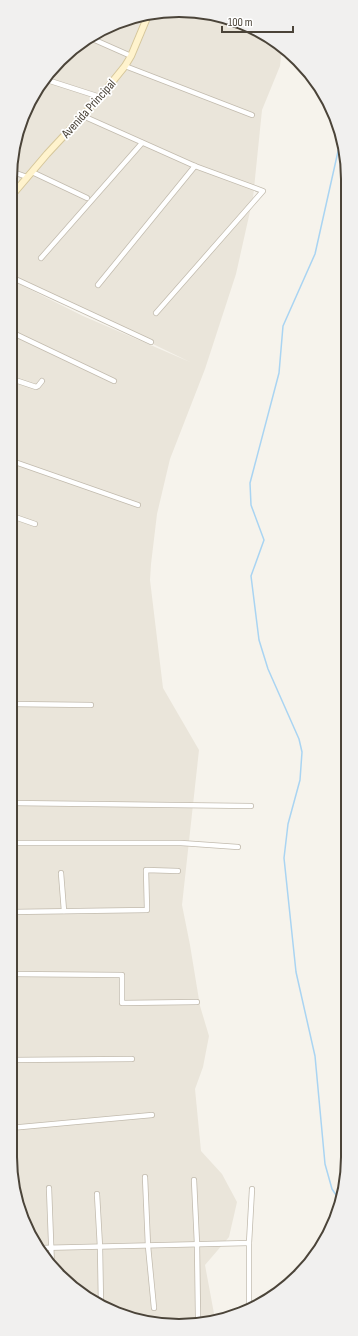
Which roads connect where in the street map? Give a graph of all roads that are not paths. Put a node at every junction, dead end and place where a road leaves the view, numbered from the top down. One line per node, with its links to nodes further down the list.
1 (146, 20): 3 (street, Avenida Principal)
2 (96, 40): 3 (street)
3 (131, 56): 4 (street, Avenida Principal)
4 (125, 66): 6 (street, Avenida Principal); 7 (street)
5 (49, 81): 6 (street)
6 (100, 97): 8 (street, Avenida Principal)
7 (252, 115)
8 (83, 116): 9 (street); 12 (street, Avenida Principal)
9 (142, 143): 10 (street); 15 (street)
10 (195, 166): 17 (street); 18 (street)
11 (17, 172): 12 (street)
12 (30, 174): 13 (street, Avenida Principal); 14 (street)
13 (17, 189)
14 (87, 198)
15 (40, 258)
16 (17, 280): 20 (street)
17 (98, 285)
18 (156, 313)
19 (17, 336): 23 (street)
20 (151, 342)
21 (17, 380): 22 (street)
22 (42, 380)
23 (114, 381)
24 (17, 463): 25 (street)
25 (138, 505)
26 (17, 518): 27 (street)
27 (35, 524)
28 (17, 704): 29 (street)
29 (91, 705)
30 (17, 803): 31 (street)
31 (251, 806)
32 (17, 843): 33 (street)
33 (238, 847)
34 (178, 871): 36 (street)
35 (61, 873): 36 (street)
36 (64, 911): 37 (street)
37 (17, 912)
38 (17, 974): 39 (street)
39 (197, 1002)
40 (132, 1059): 41 (street)
41 (17, 1060)
42 (152, 1115): 43 (street)
43 (17, 1127)
44 (145, 1177): 51 (street)
45 (194, 1180): 50 (street)
46 (49, 1188): 54 (street)
47 (252, 1189): 49 (street)
48 (97, 1194): 52 (street)
49 (250, 1243): 50 (street); 57 (street)
50 (197, 1244): 51 (street); 59 (street)
51 (148, 1246): 52 (street); 58 (street)
52 (100, 1247): 54 (street); 56 (street)
53 (45, 1248): 54 (street)
54 (51, 1248): 55 (street)
55 (51, 1258)
56 (101, 1299)
57 (250, 1302)
58 (154, 1308)
59 (198, 1316)

